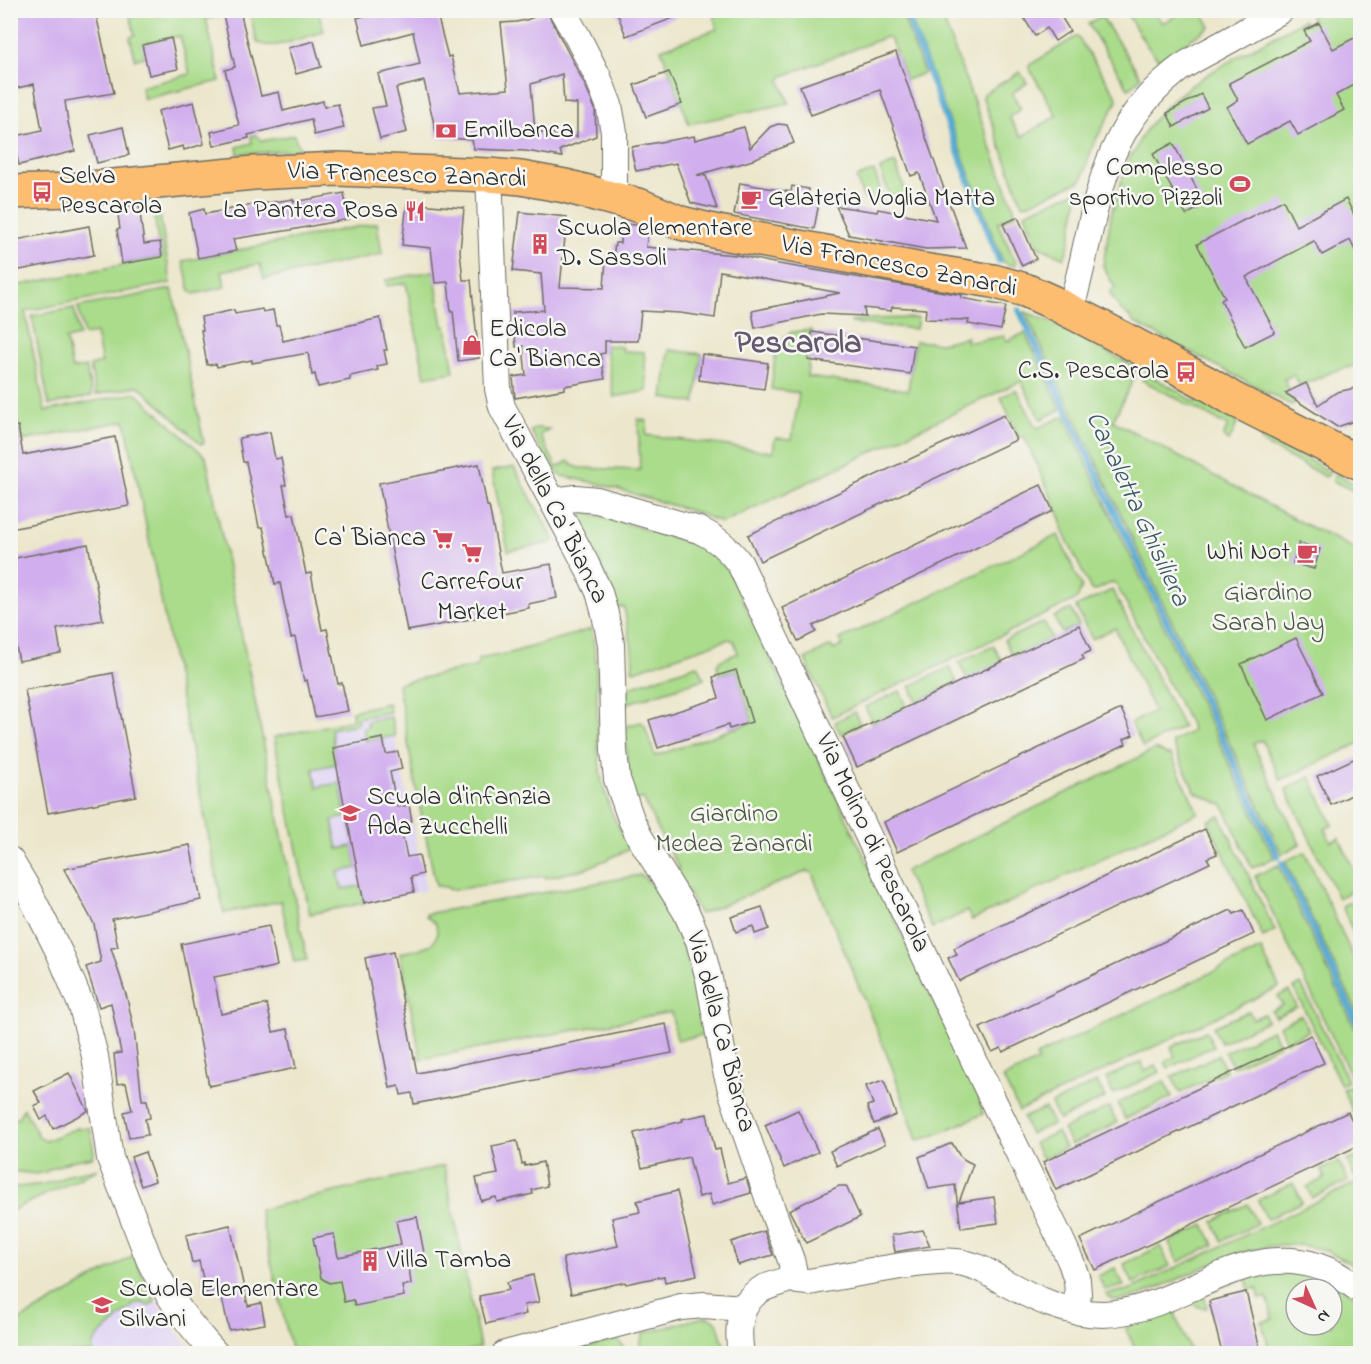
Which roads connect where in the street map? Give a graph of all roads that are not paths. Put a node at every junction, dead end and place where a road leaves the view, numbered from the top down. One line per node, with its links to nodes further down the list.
1 (562, 10): 5 (street)
2 (1281, 10): 6 (street)
3 (489, 175): 4 (main road, Via Francesco Zanardi); 5 (main road, Via Francesco Zanardi); 8 (street, Via della Ca' Bianca)
4 (10, 192)
5 (614, 198): 6 (main road, Via Francesco Zanardi)
6 (1070, 311): 7 (main road, Via Francesco Zanardi)
7 (1360, 463)
8 (553, 501): 10 (street, Via della Ca' Bianca); 13 (street, Via Molino di Pescarola)
9 (10, 861): 14 (street)
10 (789, 1278): 12 (street); 13 (street)
11 (1360, 1290): 13 (street)
12 (743, 1308): 15 (street); 16 (street)
13 (1076, 1311)
14 (216, 1353)
15 (505, 1353)
16 (741, 1353)

